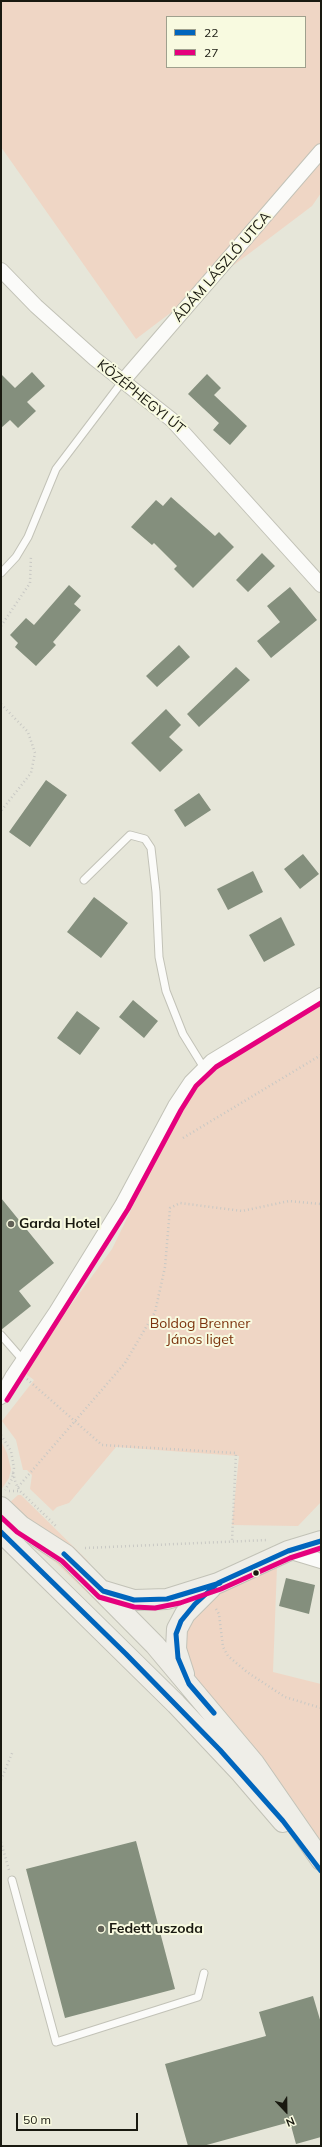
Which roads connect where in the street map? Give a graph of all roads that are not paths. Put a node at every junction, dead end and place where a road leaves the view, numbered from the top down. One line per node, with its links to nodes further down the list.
1 (321, 151): 3 (street, ÁDÁM LÁSZLÓ UTCA)
2 (1, 270): 3 (street, KÖZÉPHEGYI ÚT)
3 (122, 382): 4 (lane); 5 (street, KÖZÉPHEGYI ÚT)
4 (1, 573)
5 (321, 585)
6 (84, 880): 8 (lane)
7 (321, 995): 8 (street)
8 (204, 1068): 10 (street)
9 (1, 1335): 10 (lane)
10 (25, 1355): 11 (street); 12 (street)
11 (1, 1382)
12 (1, 1397)
13 (2, 1498): 19 (street)
14 (1, 1532): 22 (street)
15 (321, 1541): 16 (street)
16 (288, 1551): 17 (street); 18 (street)
17 (321, 1561)
18 (218, 1583): 19 (street); 20 (street)
19 (98, 1587): 21 (street)
20 (185, 1614): 21 (street); 23 (street)
21 (147, 1637): 22 (street); 23 (street)
22 (126, 1654): 25 (street)
23 (189, 1684): 24 (street)
24 (321, 1860)
25 (321, 1871)
26 (12, 1880): 27 (lane)
27 (204, 1973)

